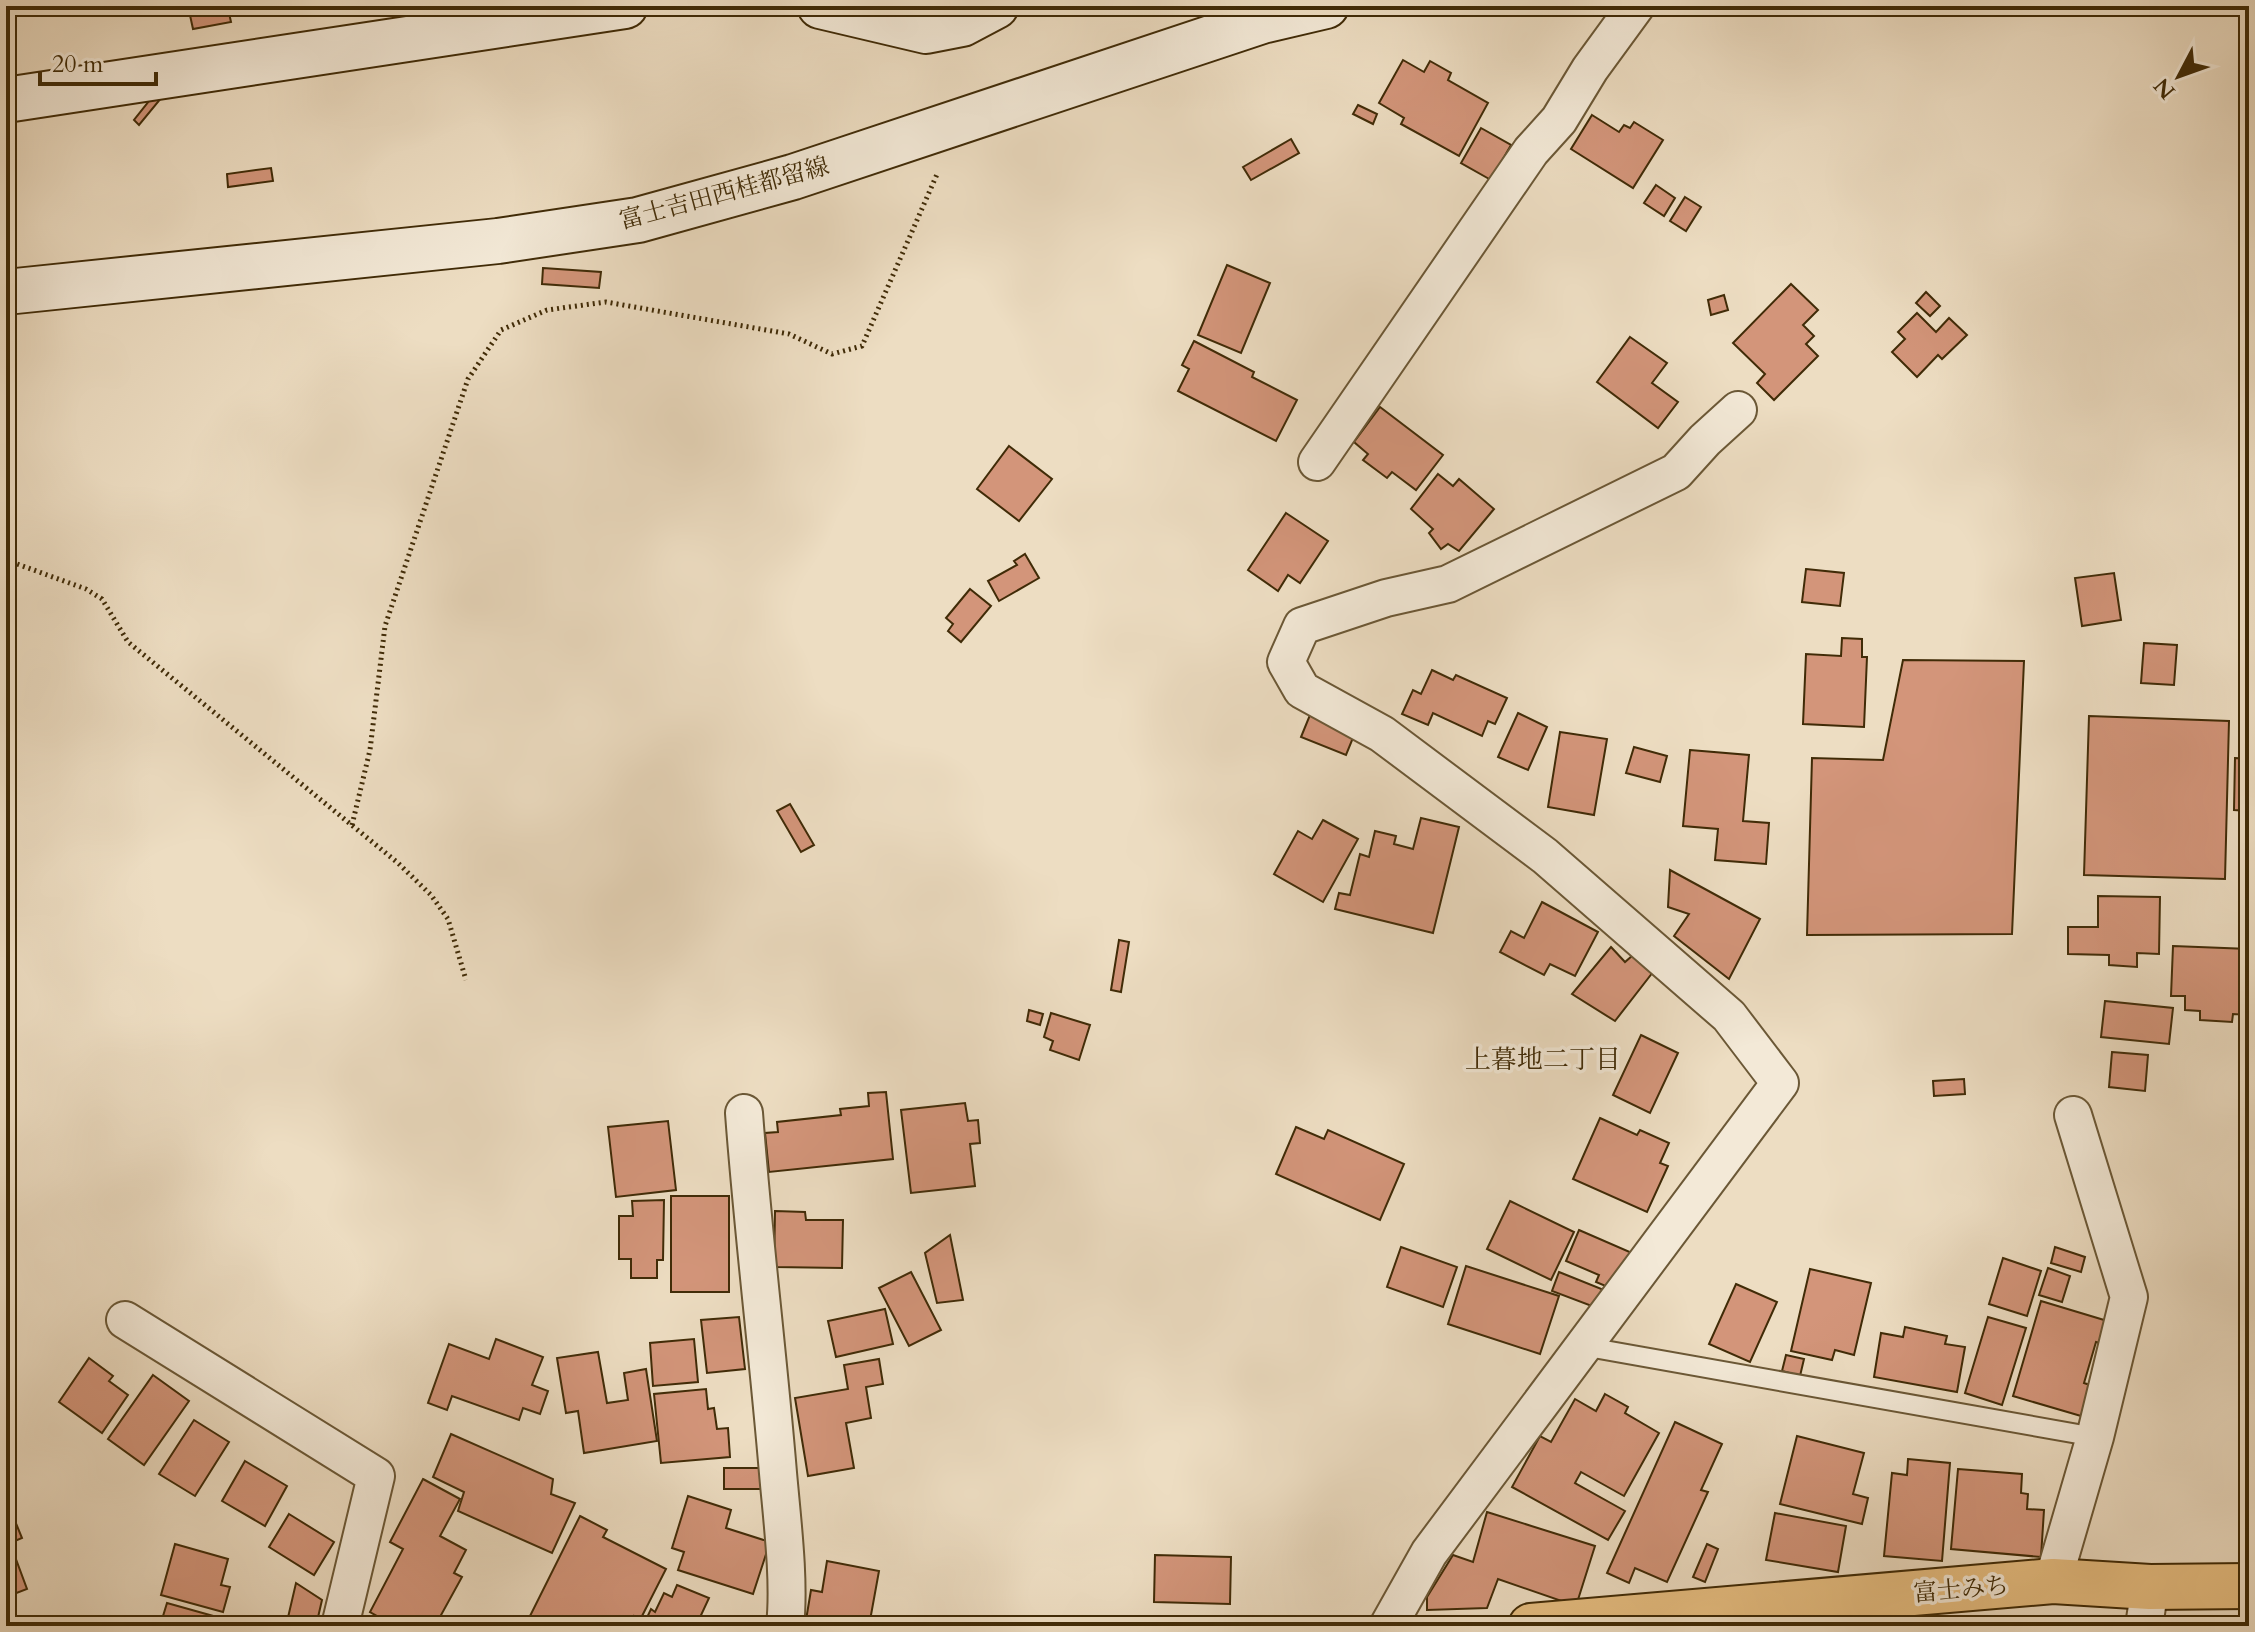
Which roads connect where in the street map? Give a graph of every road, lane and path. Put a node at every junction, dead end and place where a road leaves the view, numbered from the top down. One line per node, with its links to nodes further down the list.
1 (625, 6): 6 (main road)
2 (820, 6): 3 (main road)
3 (996, 6)
4 (1326, 6): 8 (main road, 富士吉田西桂都留線)
5 (1636, 6): 10 (street)
6 (6, 100)
7 (942, 162): 12 (path)
8 (6, 292)
9 (1738, 410): 17 (street)
10 (1317, 462)
11 (6, 560): 12 (path)
12 (352, 825): 13 (path)
13 (466, 980)
14 (744, 1113): 23 (street)
15 (2073, 1115): 18 (street)
16 (125, 1320): 22 (street)
17 (1582, 1346): 18 (lane); 24 (street)
18 (2095, 1437): 19 (street)
19 (2053, 1581): 21 (highway, 富士みち); 25 (highway, 富士みち)
20 (2249, 1586): 21 (highway, 富士みち)
21 (2147, 1606)
22 (340, 1626)
23 (785, 1626)
24 (1388, 1626)
25 (1531, 1626)

